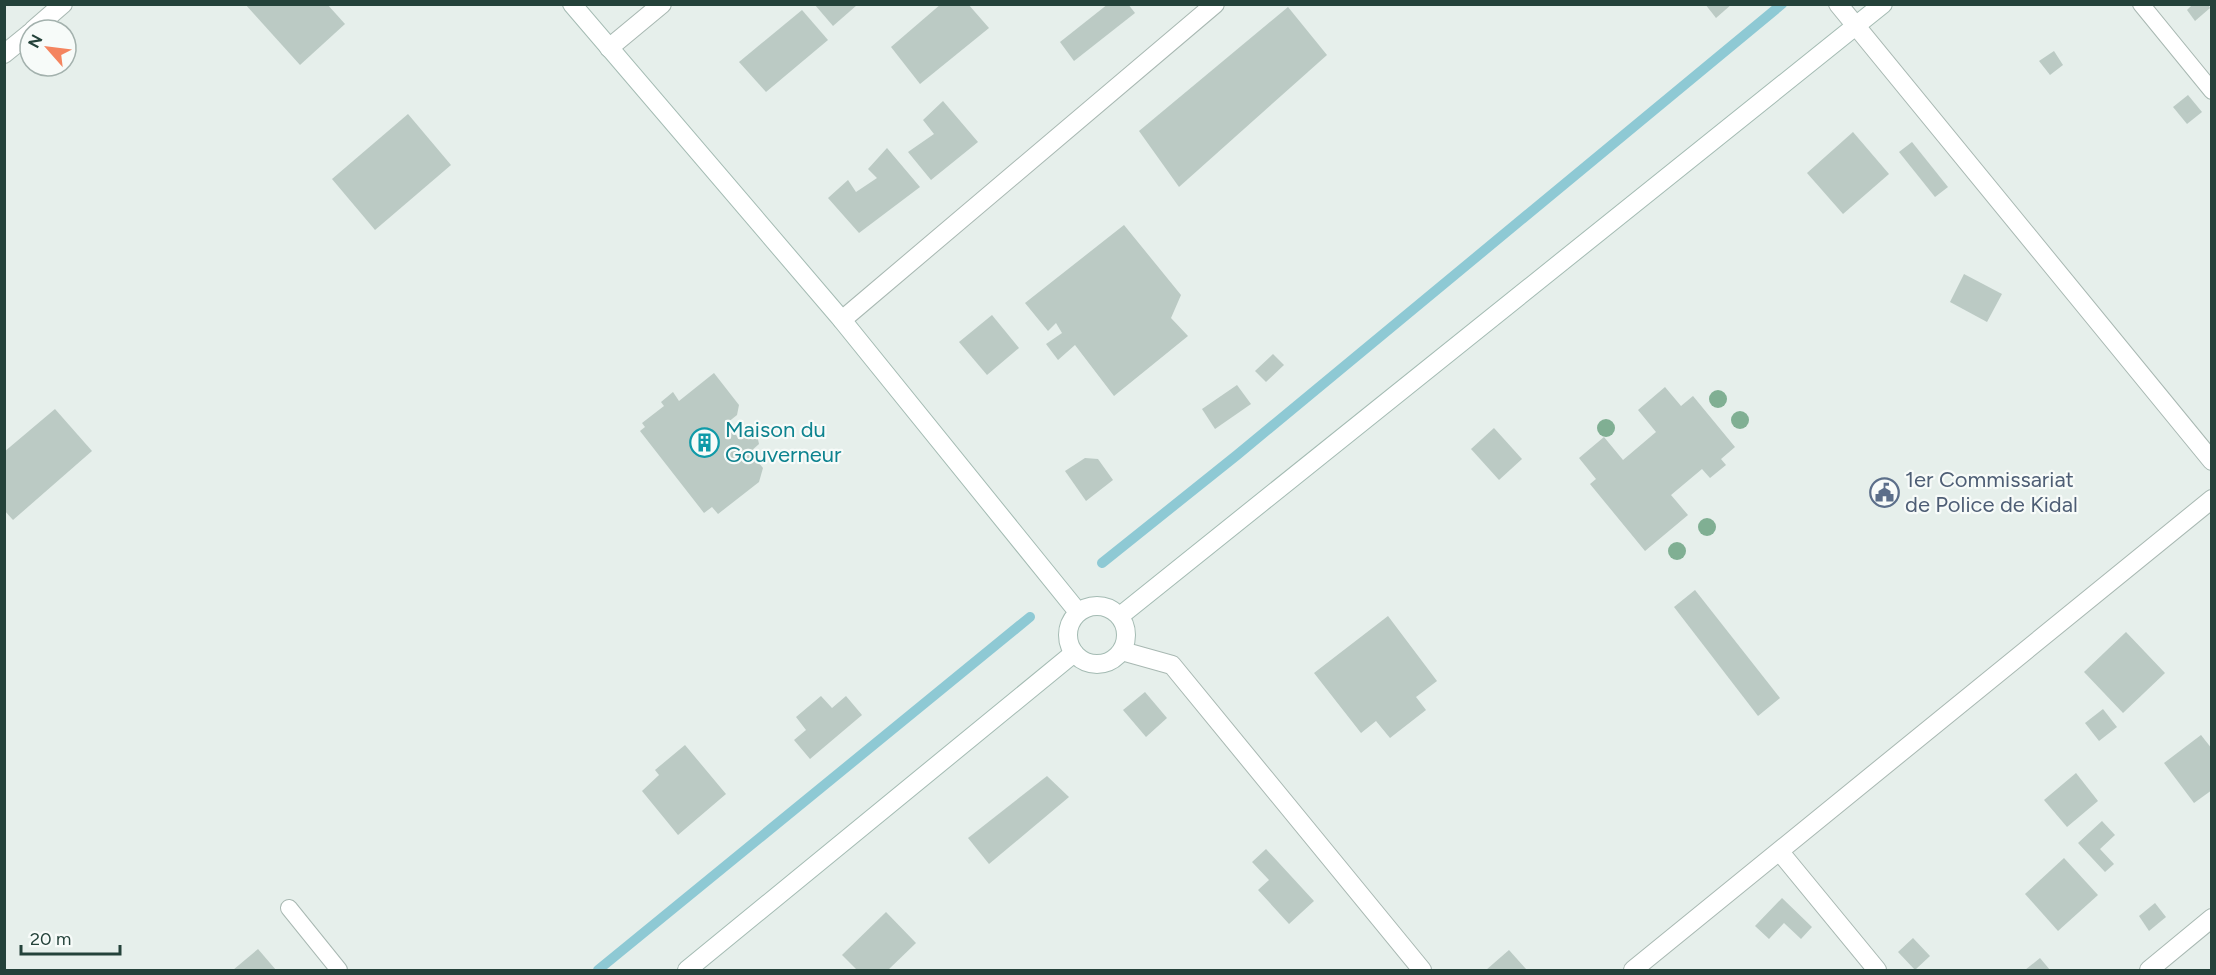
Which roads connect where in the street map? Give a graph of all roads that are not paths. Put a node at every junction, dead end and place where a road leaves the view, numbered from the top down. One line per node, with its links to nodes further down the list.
1 (63, 4): 8 (street)
2 (572, 4): 11 (street)
3 (662, 4): 11 (street)
4 (1215, 4): 14 (street)
5 (1838, 4): 9 (street)
6 (1883, 4): 9 (street)
7 (2141, 4): 13 (lane)
8 (47, 18)
9 (1857, 25): 15 (street); 18 (street)
10 (18, 42): 12 (street)
11 (609, 48): 14 (street)
12 (4, 54)
13 (2211, 91)
14 (842, 320): 17 (street)
15 (2211, 462)
16 (2211, 499): 21 (street)
17 (1078, 612): 18 (street); 20 (street)
18 (1120, 616): 19 (street)
19 (1122, 651): 20 (street); 26 (street)
20 (1074, 653): 25 (street)
21 (1780, 852): 27 (street); 28 (street)
22 (289, 908): 24 (lane)
23 (2211, 918): 29 (street)
24 (339, 970)
25 (687, 970)
26 (1422, 970)
27 (1633, 970)
28 (1877, 970)
29 (2149, 970)

